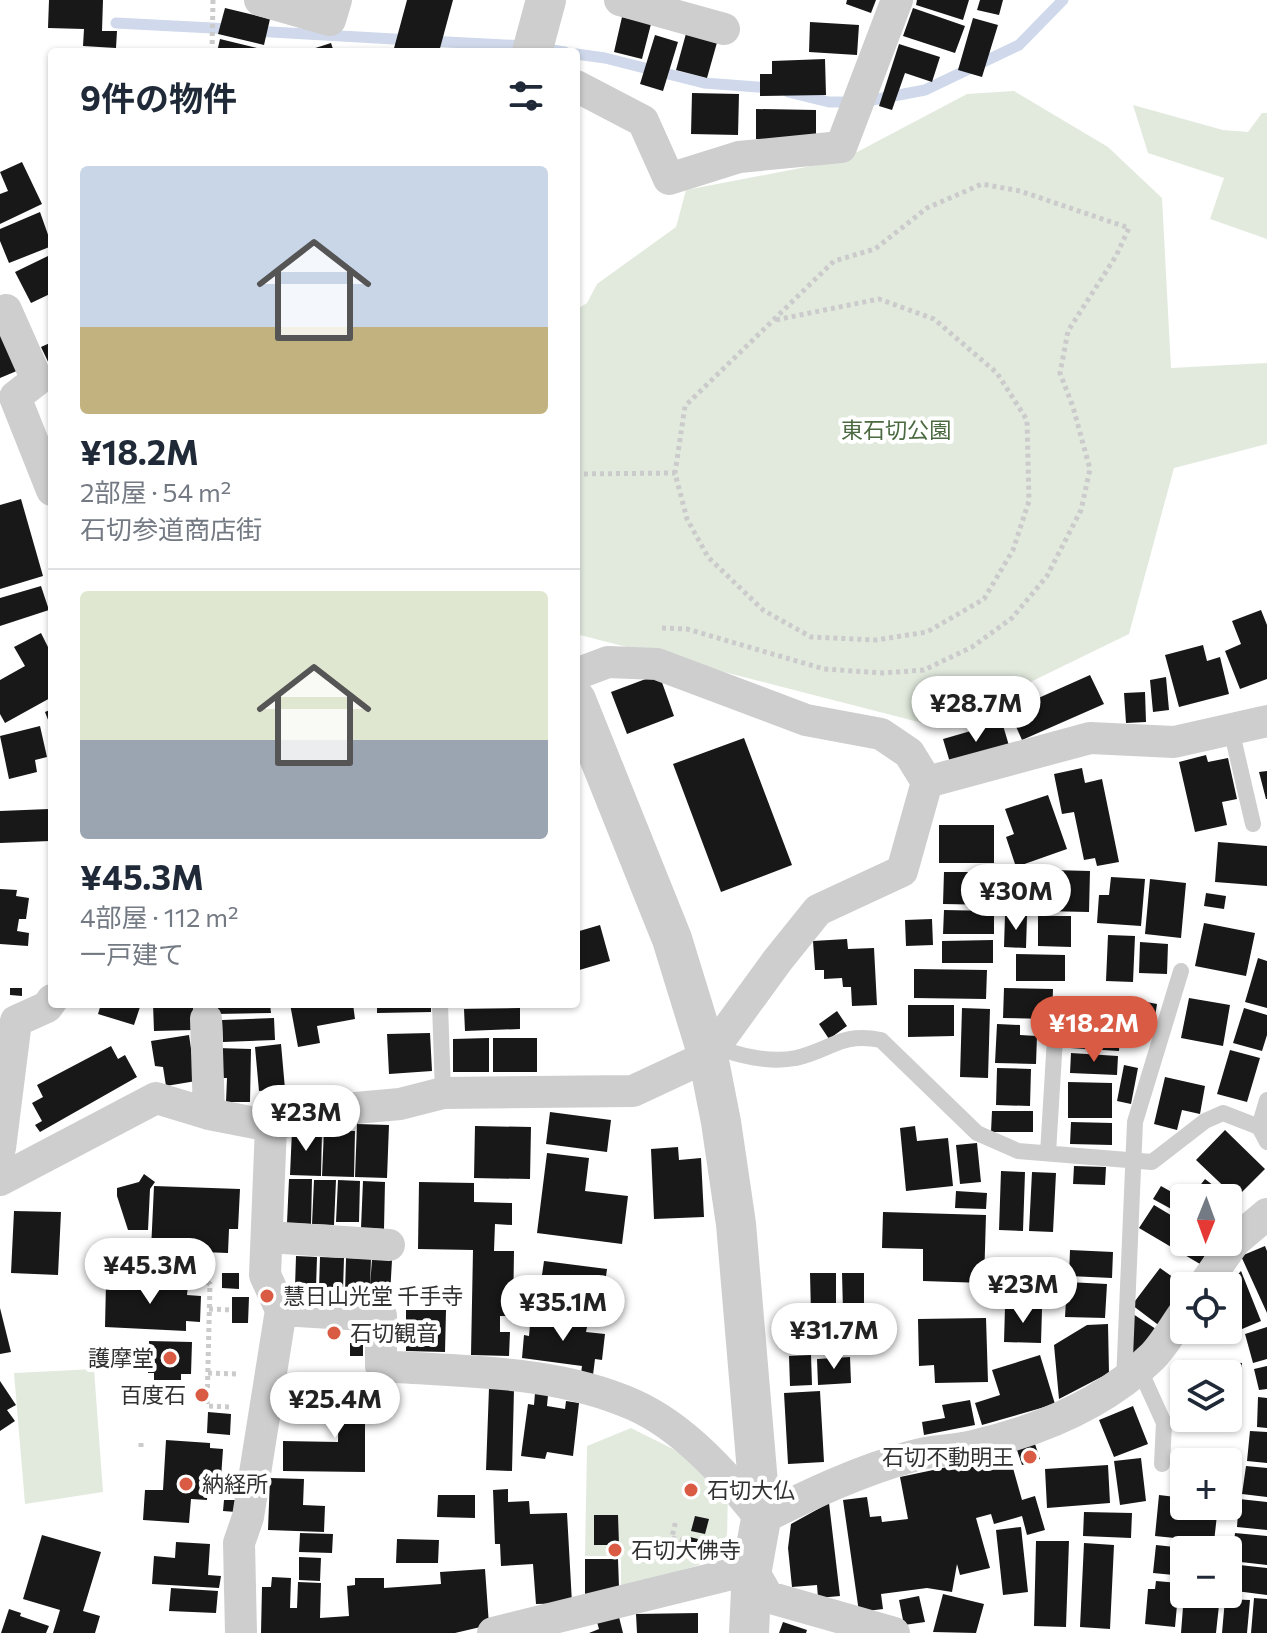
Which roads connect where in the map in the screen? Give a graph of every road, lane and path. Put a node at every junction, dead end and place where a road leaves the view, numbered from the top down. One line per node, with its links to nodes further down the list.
1 (213, 0): 8 (path)
2 (260, 0): 3 (street)
3 (336, 0)
4 (546, 0): 9 (street)
5 (620, 0): 7 (street)
6 (897, 0): 10 (street)
7 (724, 29)
8 (212, 48)
9 (533, 48)
10 (580, 88)
11 (6, 310): 15 (street)
12 (775, 320): 13 (path); 13 (path); 16 (path)
13 (675, 473): 14 (path)
14 (580, 474)
15 (48, 480)
16 (621, 662): 17 (street); 21 (street)
17 (580, 672)
18 (580, 710): 28 (street)
19 (1267, 721): 20 (street)
20 (1231, 729): 21 (street); 22 (lane)
21 (927, 782): 28 (street)
22 (1253, 824)
23 (1181, 971): 37 (lane)
24 (48, 1006): 29 (street)
25 (440, 1008): 30 (lane)
26 (206, 1019): 32 (street)
27 (1055, 1038): 36 (lane)
28 (711, 1051): 30 (street); 36 (lane); 51 (street)
29 (5, 1061): 35 (street)
30 (443, 1093): 33 (street)
31 (1267, 1100): 34 (lane)
32 (209, 1114): 33 (street); 38 (street)
33 (271, 1126): 40 (street)
34 (1263, 1134): 37 (lane)
35 (0, 1148)
36 (1048, 1153): 37 (lane)
37 (1133, 1160): 48 (lane)
38 (0, 1180)
39 (1265, 1220): 43 (street)
40 (268, 1237): 41 (street); 46 (street)
41 (389, 1245)
42 (175, 1256): 44 (path)
43 (1213, 1272)
44 (209, 1309): 45 (path); 49 (path)
45 (232, 1310)
46 (281, 1310): 51 (street); 55 (street)
47 (1170, 1333): 48 (street)
48 (1132, 1375): 50 (lane); 51 (street)
49 (241, 1407)
50 (1162, 1464)
51 (761, 1519): 54 (street)
52 (672, 1538): 53 (path)
53 (685, 1541)
54 (752, 1569): 56 (street); 57 (street); 58 (street)
55 (241, 1633)
56 (493, 1633)
57 (749, 1633)
58 (894, 1633)

